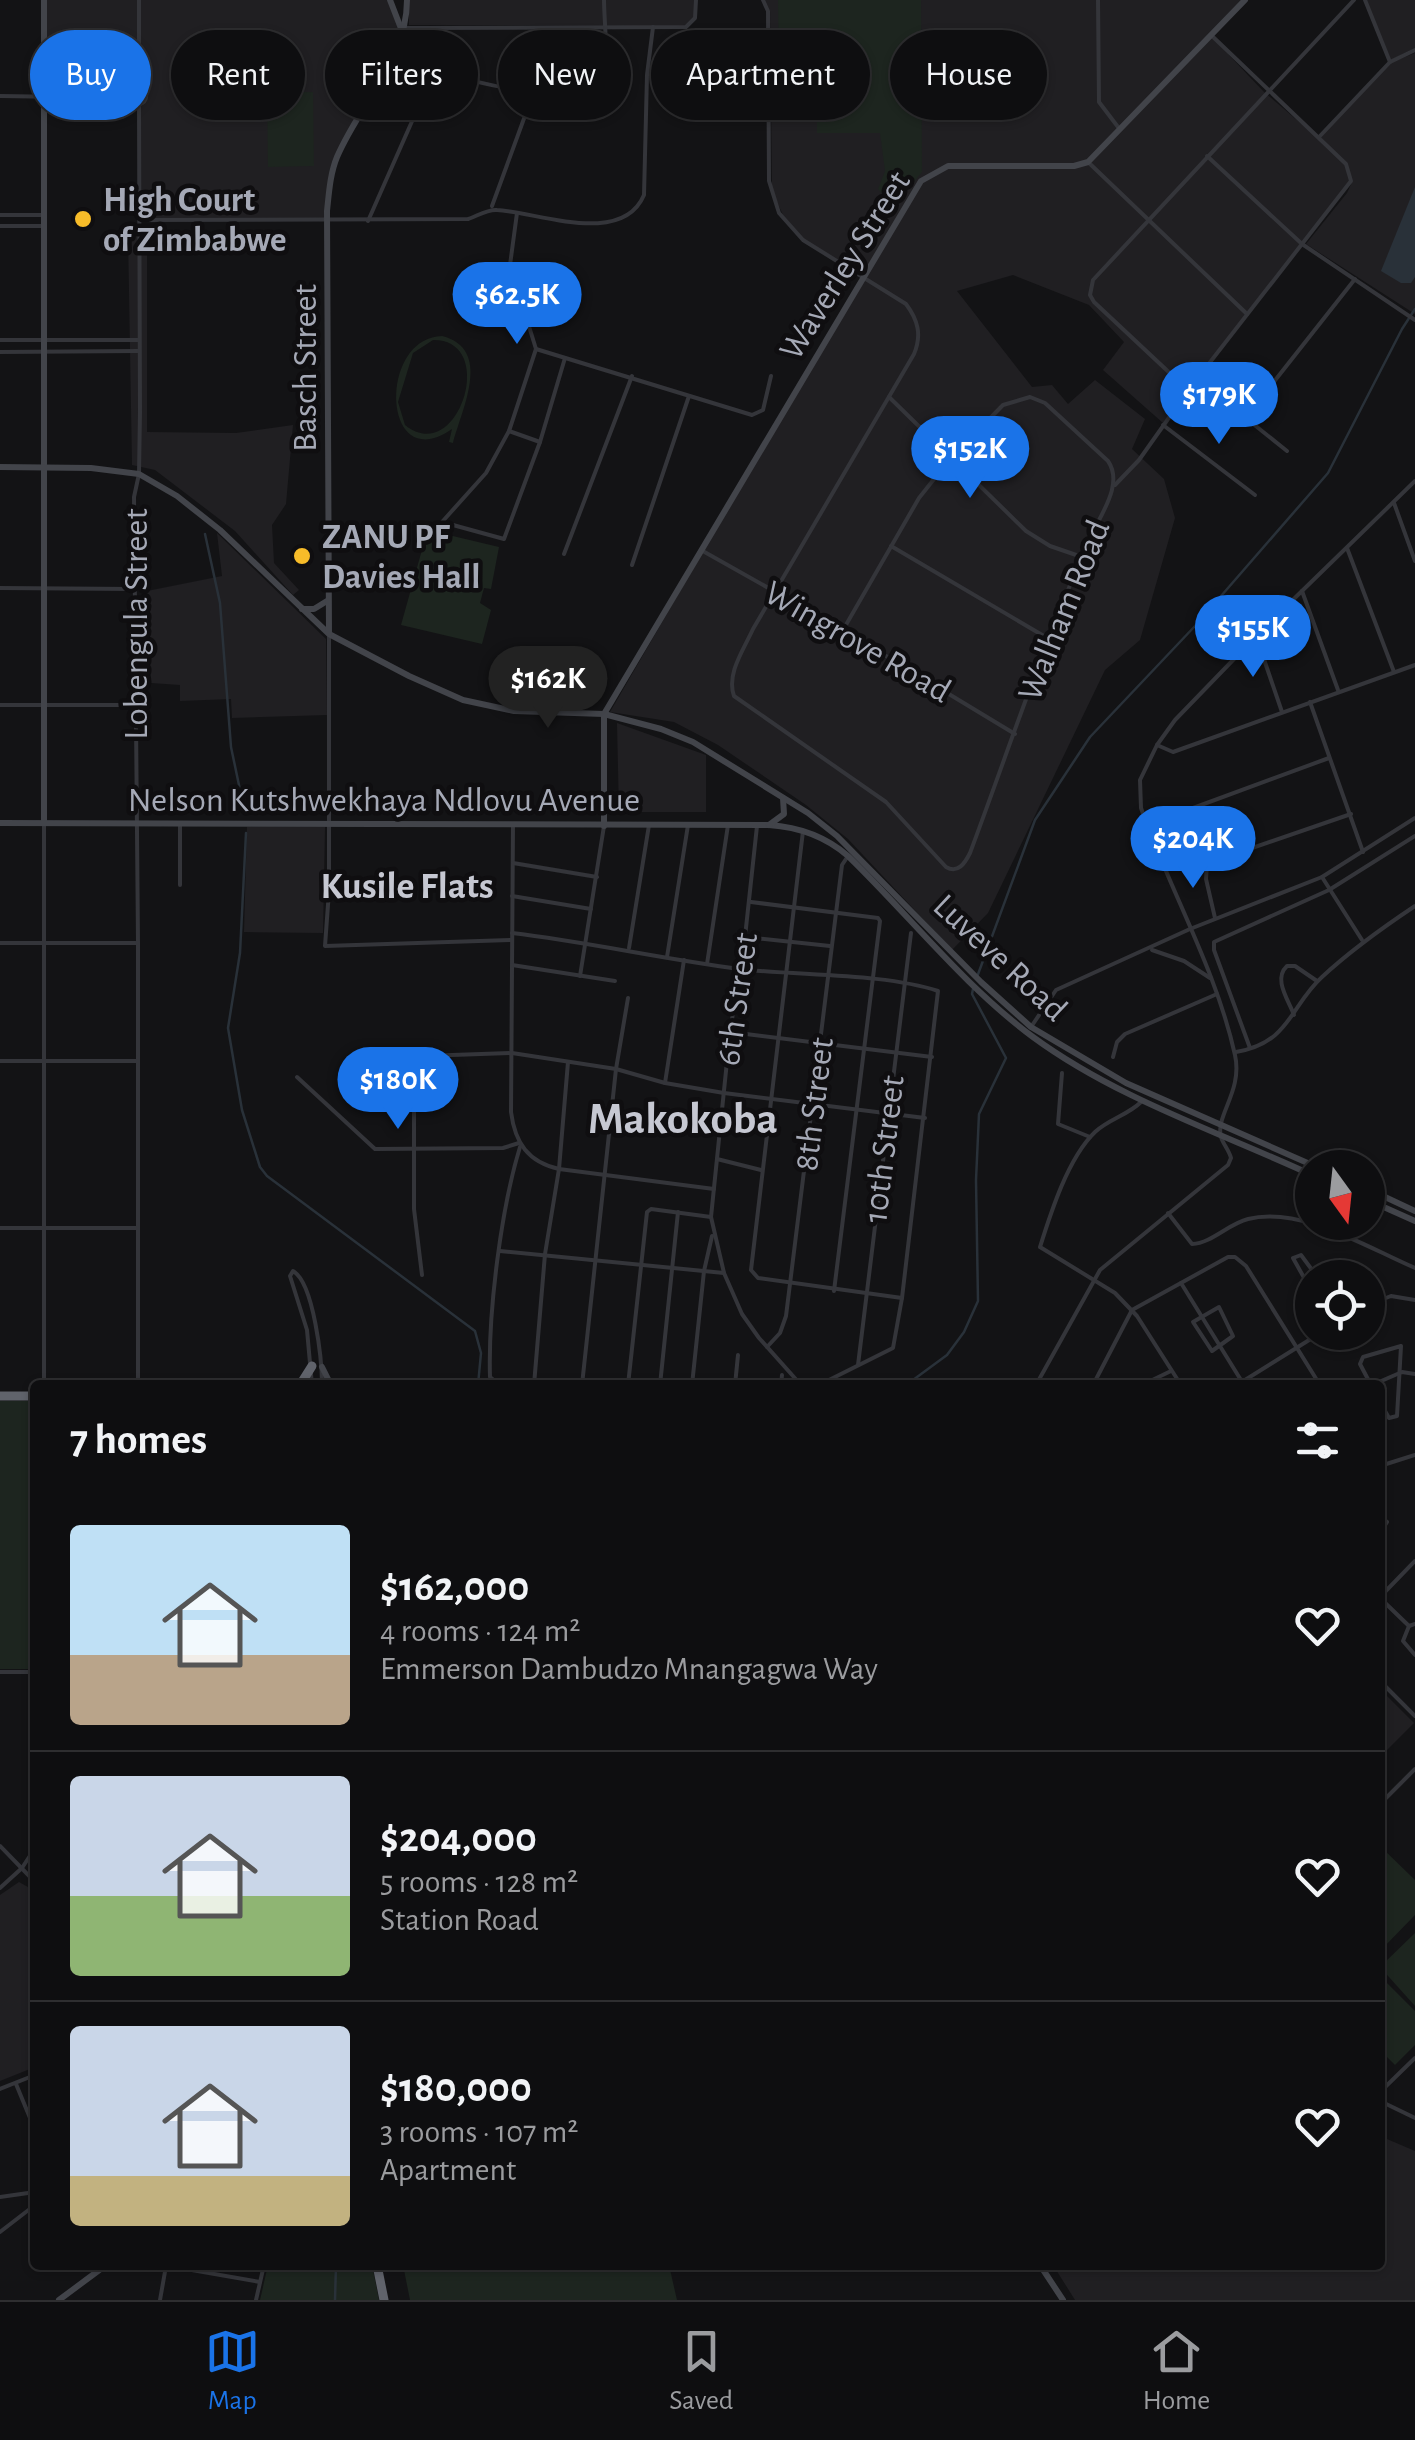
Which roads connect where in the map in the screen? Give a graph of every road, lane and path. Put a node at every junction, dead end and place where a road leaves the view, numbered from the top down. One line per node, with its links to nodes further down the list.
1 (44, 0): 14 (street)
2 (138, 0): 15 (street, Lobengula Street)
3 (390, 0): 16 (street)
4 (407, 0): 16 (street, Basch Street)
5 (604, 0): 13 (street)
6 (696, 0): 12 (street)
7 (763, 0): 43 (street)
8 (1098, 0): 28 (street)
9 (1245, 0): 17 (street)
10 (1354, 0): 21 (street)
11 (1365, 0): 19 (street)
12 (652, 27): 13 (street); 33 (street)
13 (604, 28): 16 (street)
14 (44, 30)
15 (139, 30)
16 (405, 30)
17 (1211, 35): 21 (street); 28 (street)
18 (1415, 50): 19 (street)
19 (1390, 62): 29 (street)
20 (498, 86): 39 (street)
21 (1267, 92): 29 (street); 30 (street)
22 (0, 96): 23 (street)
23 (30, 96)
24 (44, 120): 35 (street)
25 (140, 120): 37 (street, Lobengula Street)
26 (358, 120): 38 (street, Basch Street)
27 (523, 120): 32 (street)
28 (1121, 131): 31 (street)
29 (1318, 138): 42 (street, Walham Road)
30 (1207, 156): 36 (street); 42 (street)
31 (1088, 162): 36 (street); 43 (street, Waverley Street)
32 (491, 208): 33 (street); 39 (street)
33 (516, 213): 50 (street)
34 (0, 215): 35 (street)
35 (44, 215): 41 (street)
36 (1149, 218): 45 (street); 58 (street)
37 (139, 220): 38 (street); 49 (street, Lobengula Street)
38 (327, 220): 39 (street); 86 (street, Basch Street)
39 (368, 221)
40 (0, 226): 41 (street)
41 (45, 226): 48 (street)
42 (1302, 244): 44 (street); 45 (street, Walham Road)
43 (862, 276): 60 (street); 76 (street, Waverley Street)
44 (1355, 280): 46 (street); 61 (street)
45 (1249, 316): 57 (street, Walham Road)
46 (1414, 320)
47 (0, 340): 48 (street)
48 (45, 340): 49 (street); 53 (street)
49 (140, 340): 51 (street, Lobengula Street)
50 (536, 349): 54 (street); 63 (street)
51 (140, 351): 53 (street); 69 (street, Lobengula Street)
52 (0, 352): 53 (street)
53 (45, 352): 68 (street)
54 (565, 358): 55 (street); 64 (street)
55 (632, 376): 59 (street); 77 (street)
56 (771, 376): 59 (street)
57 (1197, 379): 58 (street, Walham Road); 61 (street)
58 (1190, 388): 62 (street, Walham Road)
59 (689, 396): 80 (street)
60 (889, 397): 66 (street); 85 (street)
61 (1247, 416): 65 (street)
62 (1163, 425): 71 (street, Walham Road); 72 (street)
63 (509, 431): 64 (street); 64 (street)
64 (540, 442)
65 (1287, 452)
66 (950, 459): 71 (street); 74 (street); 78 (street)
67 (0, 468): 68 (street)
68 (44, 468): 69 (street); 82 (street)
69 (138, 474): 83 (street, Lobengula Street); 87 (street, Luveve Road)
70 (1415, 482): 73 (street)
71 (1113, 487): 78 (street, Walham Road)
72 (1255, 495)
73 (1394, 503): 75 (street); 79 (street)
74 (891, 546): 88 (street); 91 (street)
75 (1348, 548): 84 (street); 93 (street)
76 (700, 550): 85 (street, Wingrove Road); 100 (street, Waverley Street)
77 (564, 554)
78 (1082, 558): 91 (street, Walham Road)
79 (1415, 561)
80 (632, 565)
81 (0, 588): 82 (street)
82 (44, 588): 83 (street); 98 (street)
83 (135, 589): 96 (street, Lobengula Street)
84 (1302, 591): 90 (street); 94 (street)
85 (774, 592): 88 (street, Wingrove Road); 101 (street, Walham Road)
86 (328, 600): 87 (street); 89 (street, Basch Street)
87 (298, 608): 89 (street, Luveve Road)
88 (843, 630): 101 (street, Wingrove Road)
89 (329, 634): 100 (street, Luveve Road); 113 (street)
90 (1256, 636): 99 (street); 102 (street)
91 (1050, 639): 101 (street, Walham Road)
92 (1415, 665): 93 (street)
93 (1394, 672): 94 (street)
94 (1339, 692): 95 (street)
95 (1310, 702): 99 (street); 103 (street)
96 (136, 704): 98 (street); 110 (street, Lobengula Street)
97 (0, 705): 98 (street)
98 (44, 705): 109 (street)
99 (1282, 713): 102 (street)
100 (604, 714): 104 (street, Luveve Road); 119 (street)
101 (1015, 734)
102 (1156, 745): 118 (street)
103 (1329, 758): 105 (street); 106 (street)
104 (782, 796): 117 (street); 167 (street, Luveve Road)
105 (1180, 814): 118 (street); 126 (street)
106 (1351, 814): 123 (street); 126 (street)
107 (1415, 818): 123 (street)
108 (0, 823): 109 (street, Nelson Kutshwekhaya Ndlovu Avenue)
109 (44, 823): 110 (street, Nelson Kutshwekhaya Ndlovu Avenue); 147 (street)
110 (137, 824): 111 (street, Nelson Kutshwekhaya Ndlovu Avenue); 146 (street, Lobengula Street)
111 (180, 824): 113 (street, Nelson Kutshwekhaya Ndlovu Avenue); 129 (street)
112 (513, 824): 113 (street, Nelson Kutshwekhaya Ndlovu Avenue); 119 (street, Nelson Kutshwekhaya Ndlovu Avenue); 125 (street)
113 (329, 825): 140 (street)
114 (649, 825): 115 (street, Nelson Kutshwekhaya Ndlovu Avenue); 119 (street, Nelson Kutshwekhaya Ndlovu Avenue); 150 (street)
115 (688, 825): 116 (street, Nelson Kutshwekhaya Ndlovu Avenue); 151 (street)
116 (728, 825): 120 (street, Nelson Kutshwekhaya Ndlovu Avenue); 153 (street)
117 (768, 825): 120 (street, Nelson Kutshwekhaya Ndlovu Avenue); 121 (street, Luveve Road)
118 (1148, 825): 138 (street)
119 (604, 826): 127 (street)
120 (757, 826): 132 (street, 6th Street)
121 (802, 831): 124 (street, Luveve Road); 135 (street)
122 (1415, 836): 130 (street)
123 (1363, 852): 128 (street)
124 (848, 856): 136 (street, 8th Street); 188 (street, Luveve Road)
125 (512, 864): 127 (street); 131 (street)
126 (1208, 864): 137 (street)
127 (597, 877): 134 (street)
128 (1322, 877): 130 (street); 137 (street)
129 (180, 885)
130 (1329, 890): 143 (street); 171 (street)
131 (512, 896): 134 (street); 140 (street)
132 (749, 902): 135 (street); 141 (street, 6th Street)
133 (1415, 906): 143 (street)
134 (591, 909): 144 (street)
135 (794, 909): 136 (street); 142 (street)
136 (836, 913): 148 (street, 8th Street); 160 (street)
137 (1215, 919): 138 (street)
138 (1190, 929): 149 (street); 159 (street)
139 (911, 933): 163 (street, 10th Street)
140 (512, 936): 144 (street); 154 (street)
141 (746, 936): 142 (street); 155 (street, 6th Street)
142 (790, 941): 148 (street); 156 (street)
143 (1362, 941): 161 (street)
144 (585, 942): 150 (street); 157 (street)
145 (0, 943): 147 (street)
146 (138, 943): 147 (street); 178 (street, Lobengula Street)
147 (45, 944): 180 (street)
148 (832, 946): 158 (street, 8th Street)
149 (1148, 949): 159 (street); 167 (street)
150 (628, 950): 151 (street)
151 (667, 957): 152 (street)
152 (684, 960): 153 (street); 185 (street)
153 (707, 964): 155 (street)
154 (512, 965): 157 (street); 175 (street)
155 (740, 969): 156 (street); 168 (street, 6th Street)
156 (786, 973): 158 (street); 169 (street)
157 (580, 976): 162 (street)
158 (828, 978): 160 (street); 170 (street, 8th Street)
159 (1210, 978): 164 (street)
160 (872, 981): 163 (street); 172 (street)
161 (1316, 981): 166 (street); 166 (street)
162 (615, 982)
163 (905, 984): 173 (street, 10th Street); 176 (street)
164 (1216, 994): 174 (street); 177 (street)
165 (628, 998): 182 (street)
166 (1294, 1015): 171 (street)
167 (1031, 1027): 193 (street, Luveve Road)
168 (730, 1032): 169 (street); 186 (street, 6th Street)
169 (778, 1038): 170 (street); 187 (street)
170 (821, 1043): 172 (street); 189 (street, 8th Street)
171 (1250, 1048): 174 (street)
172 (865, 1049): 173 (street); 190 (street)
173 (894, 1052): 176 (street); 191 (street, 10th Street)
174 (1234, 1052): 193 (street)
175 (512, 1053): 181 (street); 196 (street); 197 (street)
176 (932, 1057): 192 (street)
177 (1113, 1057)
178 (138, 1060): 180 (street); 214 (street, Lobengula Street)
179 (0, 1061): 180 (street)
180 (45, 1061): 213 (street)
181 (568, 1061): 182 (street); 201 (street)
182 (616, 1068): 185 (street); 203 (street)
183 (1062, 1072): 195 (street)
184 (297, 1077): 197 (street)
185 (665, 1083): 186 (street)
186 (724, 1093): 187 (street); 199 (street, 6th Street)
187 (770, 1099): 189 (street); 202 (street)
188 (1144, 1100): 194 (street, Luveve Road); 195 (street)
189 (813, 1104): 190 (street); 226 (street, 8th Street)
190 (857, 1110): 191 (street); 228 (street)
191 (888, 1114): 192 (street); 229 (street, 10th Street)
192 (924, 1118): 230 (street)
193 (1221, 1124): 194 (street); 198 (street, Luveve Road)
194 (1220, 1134): 200 (street, Luveve Road); 209 (street)
195 (1090, 1137): 225 (street)
196 (520, 1145): 197 (street); 201 (street); 216 (street)
197 (414, 1149): 224 (street)
198 (1295, 1157)
199 (717, 1159): 202 (street); 204 (street, 6th Street)
200 (1295, 1167)
201 (559, 1169): 203 (street); 217 (street)
202 (761, 1170): 226 (street)
203 (605, 1175): 204 (street); 218 (street)
204 (714, 1189): 210 (street, 6th Street)
205 (1385, 1198): 207 (street)
206 (1385, 1208): 211 (street)
207 (1415, 1211)
208 (678, 1212): 210 (street); 219 (street); 220 (street)
209 (1167, 1212): 221 (street); 225 (street)
210 (711, 1216): 215 (street, 6th Street)
211 (1415, 1222)
212 (0, 1228): 213 (street)
213 (45, 1228): 214 (street); 247 (street)
214 (138, 1228): 248 (street, Lobengula Street)
215 (713, 1232): 222 (street); 223 (street, 6th Street)
216 (500, 1252): 217 (street); 253 (street)
217 (545, 1254): 218 (street); 254 (street)
218 (597, 1260): 219 (street); 255 (street)
219 (641, 1264): 220 (street); 256 (street)
220 (674, 1268): 222 (street); 257 (street)
221 (1415, 1268)
222 (704, 1271): 223 (street); 258 (street)
223 (724, 1273): 237 (street, 6th Street)
224 (422, 1276)
225 (1094, 1280): 233 (street); 263 (street)
226 (791, 1284): 228 (street); 237 (street, 8th Street)
227 (1181, 1284): 233 (street); 234 (street); 235 (street)
228 (834, 1292): 229 (street)
229 (865, 1295): 230 (street); 242 (street, 10th Street)
230 (902, 1298): 242 (street)
231 (1385, 1298): 232 (street)
232 (1415, 1300)
233 (1132, 1310): 243 (street); 264 (street)
234 (1202, 1314): 236 (street); 236 (street); 236 (street)
235 (1295, 1345)
236 (1221, 1346): 267 (street)
237 (767, 1347): 261 (street, 6th Street)
238 (1295, 1349): 268 (street)
239 (1298, 1350): 269 (street)
240 (738, 1355): 259 (street)
241 (317, 1366): 241 (street); 249 (highway); 250 (street); 251 (street); 252 (street)
242 (858, 1366): 262 (street)
243 (1171, 1371): 265 (street); 266 (street)
244 (1402, 1372): 246 (street); 270 (street); 271 (street); 274 (street)
245 (782, 1374): 260 (street)
246 (1415, 1374)
247 (44, 1380)
248 (138, 1380)
249 (304, 1380)
250 (313, 1380)
251 (321, 1380)
252 (327, 1380)
253 (493, 1380)
254 (534, 1380)
255 (583, 1380)
256 (629, 1380)
257 (661, 1380)
258 (693, 1380)
259 (735, 1380)
260 (781, 1380)
261 (797, 1380)
262 (830, 1380)
263 (1039, 1380)
264 (1097, 1380)
265 (1152, 1380)
266 (1177, 1380)
267 (1239, 1380)
268 (1247, 1380)
269 (1317, 1380)
270 (1368, 1380)
271 (1383, 1380)
272 (0, 1396): 273 (highway)
273 (30, 1396)
274 (1385, 1410)
275 (1415, 1455): 276 (street)
276 (1385, 1464)
277 (1415, 1562): 278 (street)
278 (1387, 1589): 279 (street)
279 (1385, 1591)
280 (1385, 1602): 281 (street)
281 (1412, 1626): 282 (street)
282 (1415, 1655)
283 (0, 1672): 284 (street)
284 (30, 1672)
285 (1385, 1686): 286 (street)
286 (1415, 1716)
287 (1415, 1769): 288 (street)
288 (1385, 1799)
289 (0, 1846): 291 (street)
290 (30, 1856): 291 (street)
291 (22, 1868): 292 (street); 293 (street)
292 (30, 1877)
293 (0, 1888)
294 (1415, 2058): 297 (street)
295 (30, 2077): 296 (street)
296 (16, 2084): 298 (street); 300 (street)
297 (1385, 2087)
298 (0, 2089)
299 (1385, 2103): 301 (street)
300 (30, 2118)
301 (1415, 2118)
302 (30, 2193): 303 (street)
303 (0, 2197)
304 (30, 2209): 305 (street)
305 (0, 2232)
306 (99, 2270): 313 (street)
307 (163, 2270): 314 (street)
308 (192, 2270): 312 (street)
309 (263, 2270): 312 (street)
310 (378, 2270): 316 (highway)
311 (1043, 2270): 317 (street)
312 (260, 2282): 315 (street)
313 (59, 2300)
314 (160, 2300)
315 (256, 2300)
316 (384, 2300)
317 (1063, 2300)

